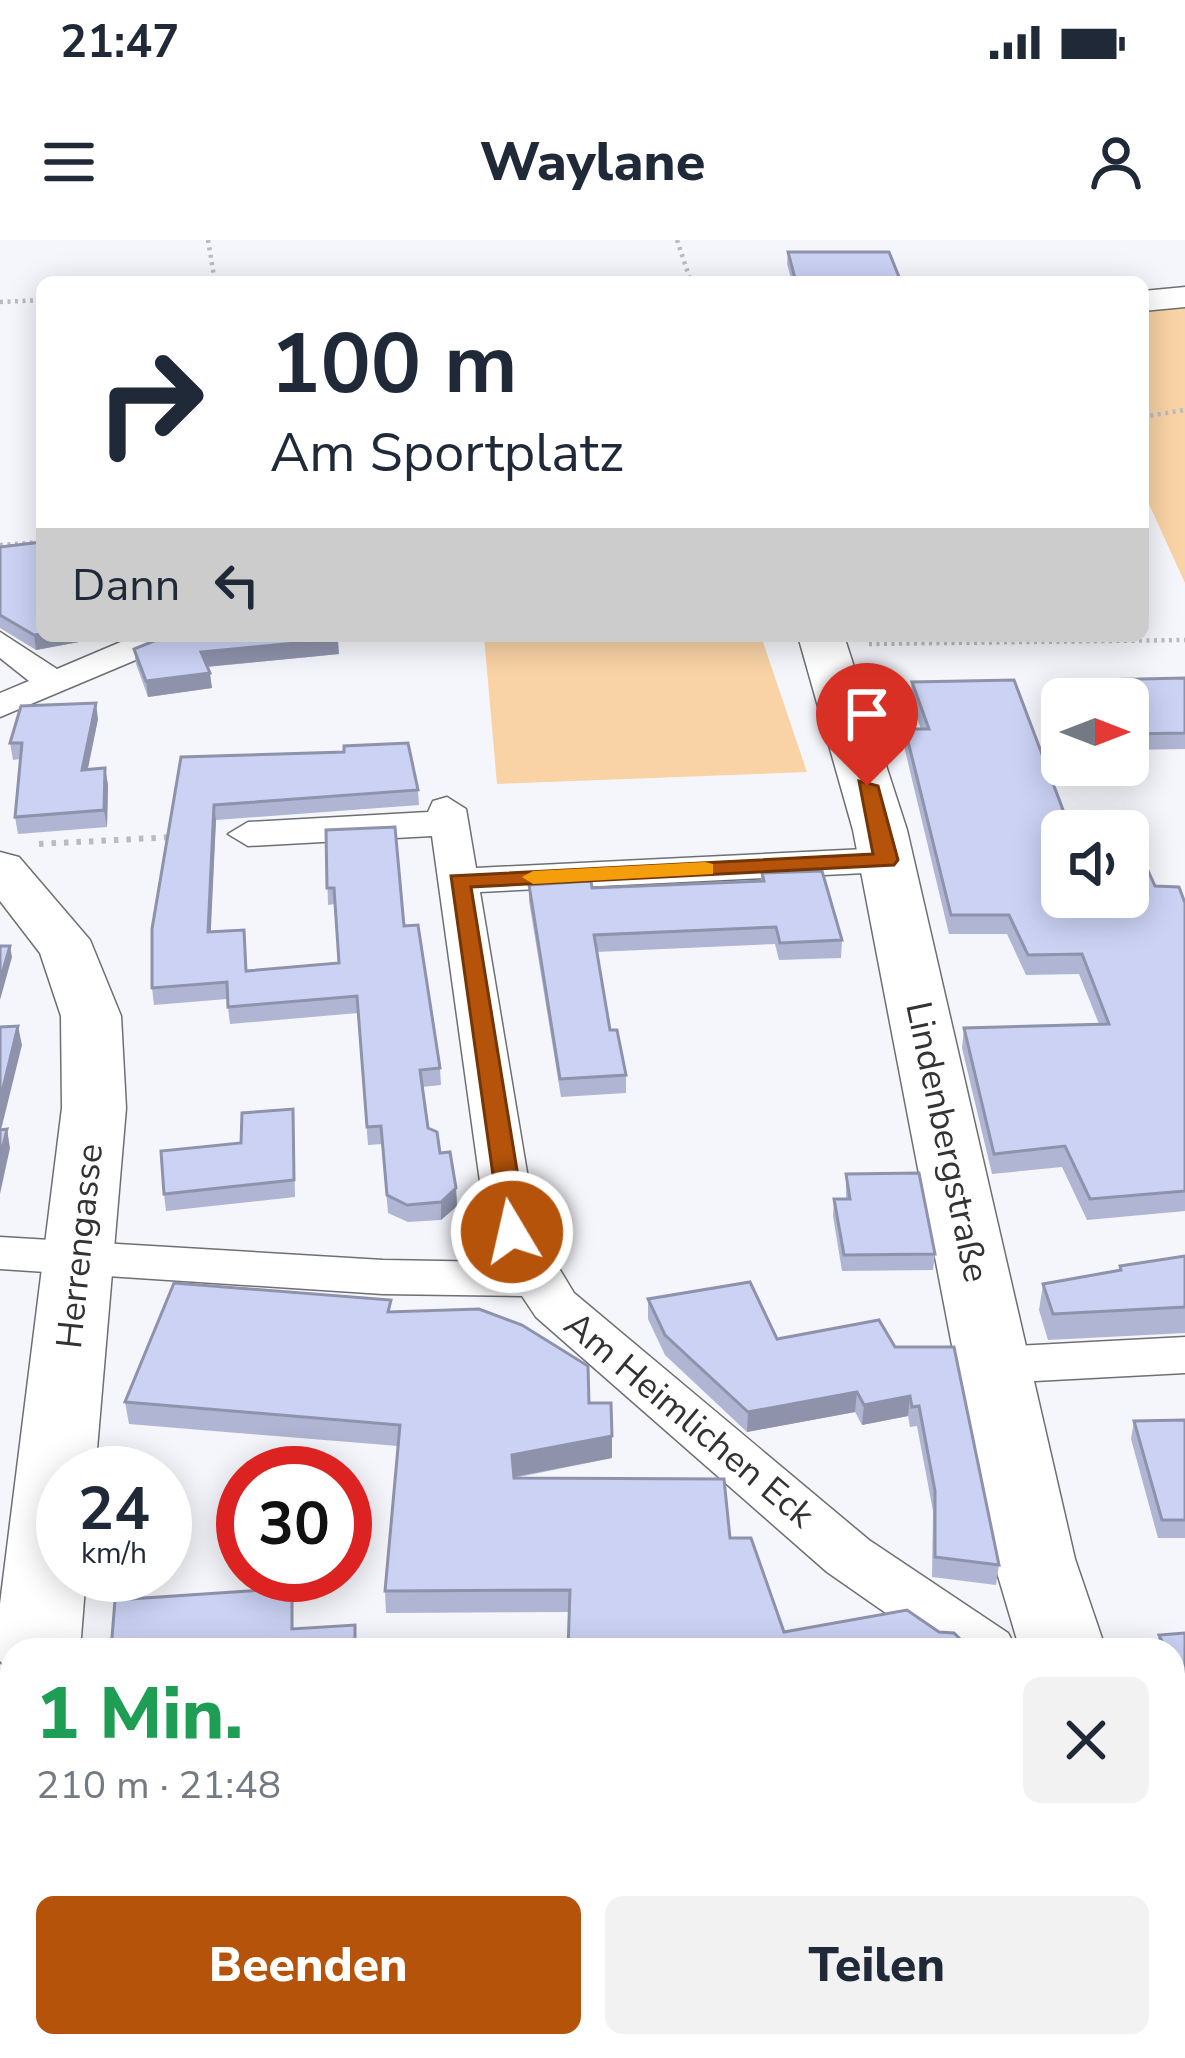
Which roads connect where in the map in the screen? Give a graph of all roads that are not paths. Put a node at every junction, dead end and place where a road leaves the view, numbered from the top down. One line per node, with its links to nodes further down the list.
1 (1185, 297): 2 (main road)
2 (1149, 300)
3 (0, 642): 6 (street)
4 (149, 642): 6 (street)
5 (823, 642): 10 (main road, Lindenbergstraße)
6 (51, 681): 7 (street)
7 (0, 706)
8 (248, 834): 11 (street)
9 (18, 857): 13 (main road, Herrengasse)
10 (886, 860): 11 (street); 16 (main road, Lindenbergstraße)
11 (459, 881): 14 (street)
12 (0, 1253): 13 (street, Am Heimlichen Eck)
13 (80, 1254): 14 (street, Am Heimlichen Eck); 17 (main road, Herrengasse)
14 (535, 1280): 18 (street, Am Heimlichen Eck)
15 (1185, 1355): 16 (street)
16 (995, 1365): 19 (main road, Lindenbergstraße)
17 (38, 1638)
18 (968, 1638)
19 (1059, 1638)

